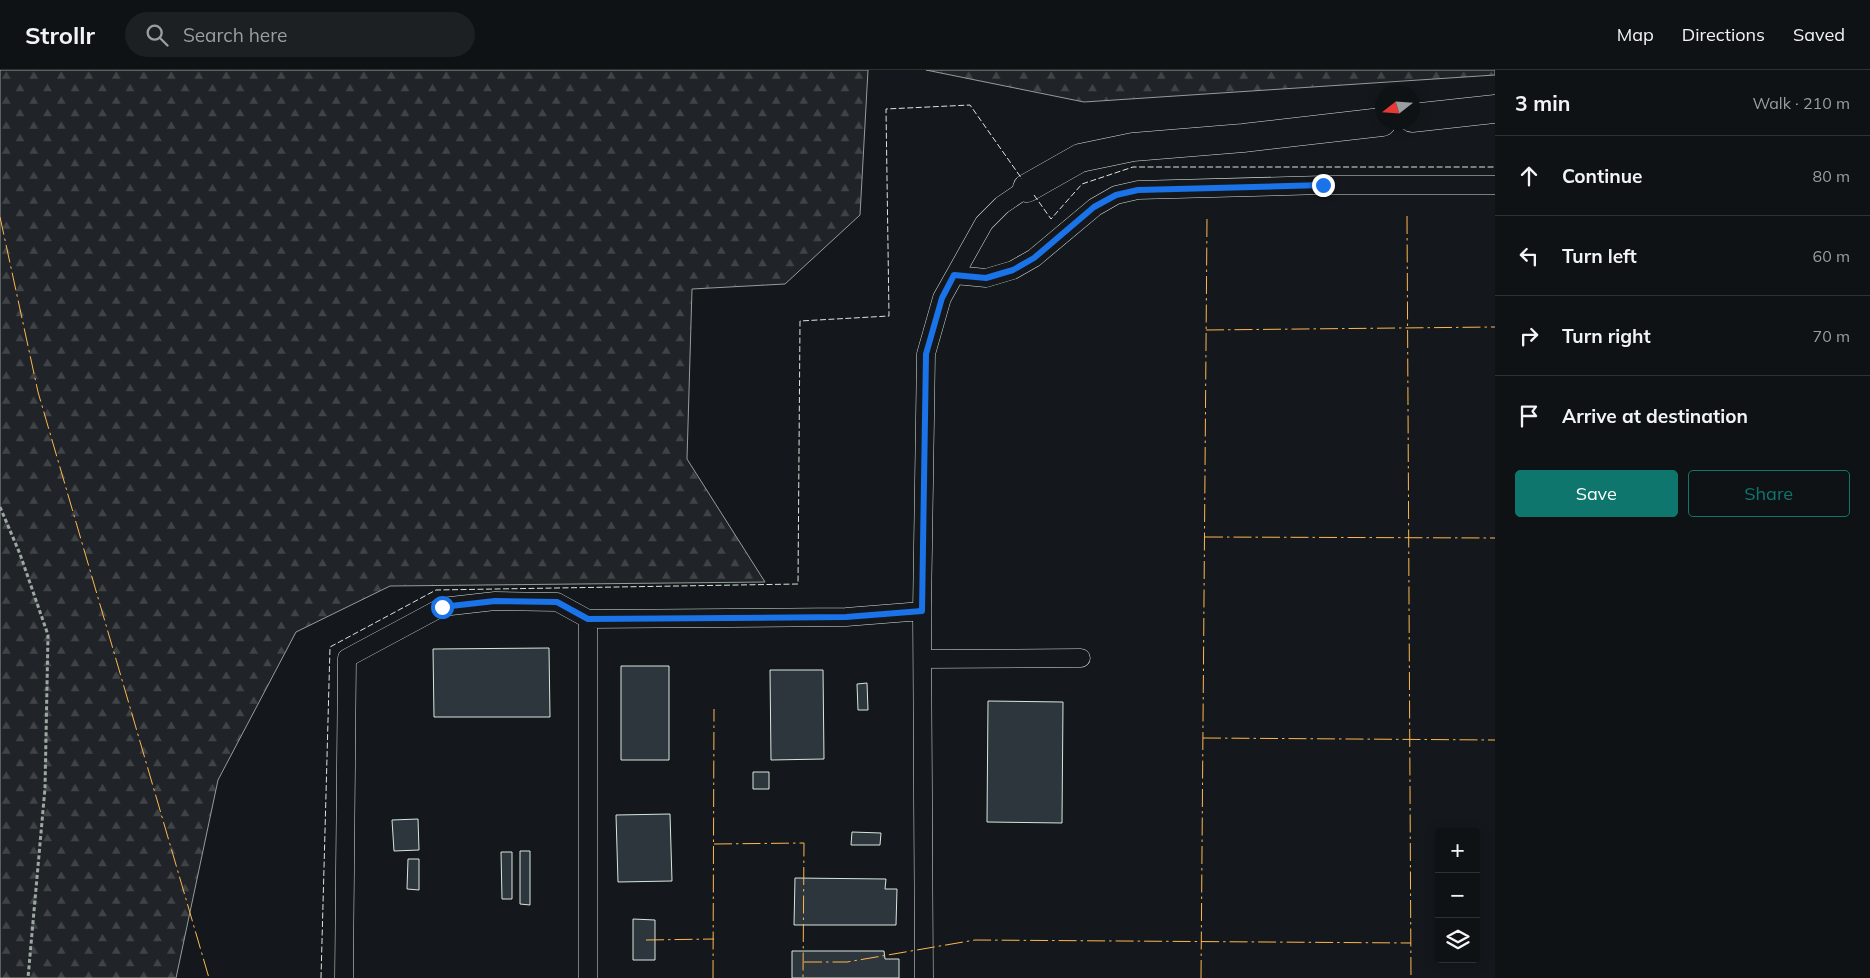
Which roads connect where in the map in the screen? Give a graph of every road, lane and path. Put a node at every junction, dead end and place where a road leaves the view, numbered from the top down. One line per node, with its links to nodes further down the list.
1 (1495, 109): 2 (street)
2 (1420, 117)
3 (1375, 123): 5 (street)
4 (1495, 185): 6 (lane)
5 (1027, 188): 6 (lane)
6 (954, 275): 8 (lane)
7 (0, 507): 12 (path)
8 (922, 611): 9 (lane); 11 (lane)
9 (588, 619): 13 (lane); 14 (lane)
10 (1081, 658): 11 (lane)
11 (923, 659): 15 (lane)
12 (28, 978)
13 (344, 978)
14 (588, 978)
15 (924, 978)

